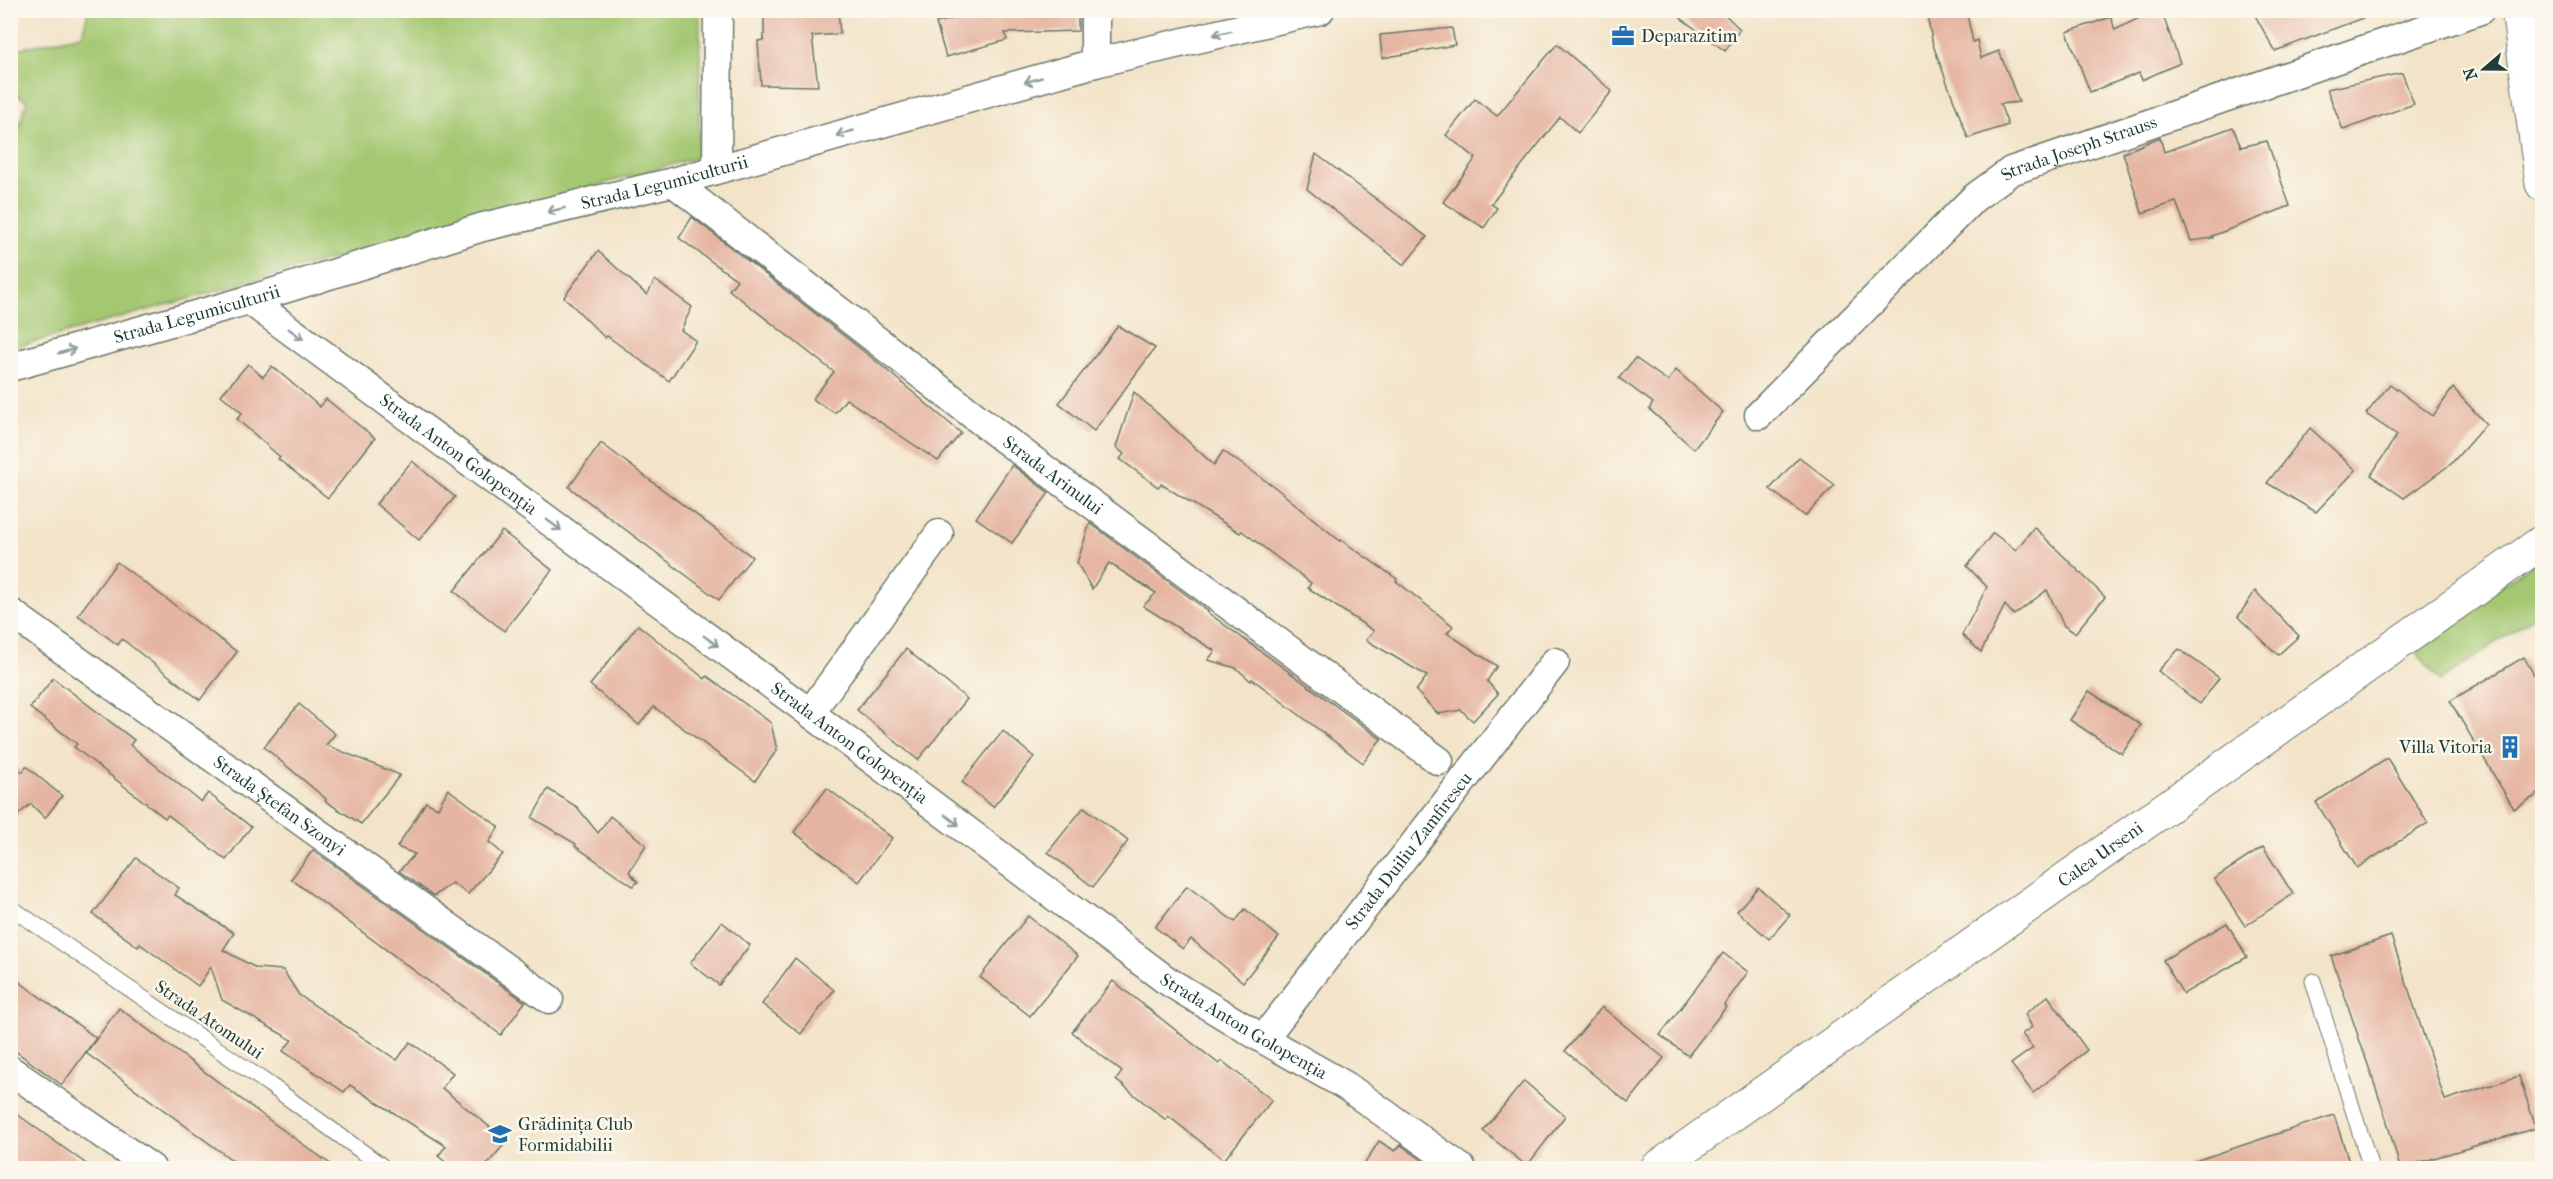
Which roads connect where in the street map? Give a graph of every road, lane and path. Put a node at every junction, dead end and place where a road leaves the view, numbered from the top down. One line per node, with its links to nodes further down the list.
1 (718, 10): 7 (street)
2 (1095, 10): 6 (street)
3 (1320, 10): 6 (street, Strada Legumiculturii, one-way to 6)
4 (2480, 10): 12 (street, Strada Joseph Strauss)
5 (2518, 10): 9 (street)
6 (1095, 63): 7 (street, Strada Legumiculturii, one-way to 7)
7 (717, 169): 8 (street, Strada Legumiculturii)
8 (673, 182): 10 (street, Strada Legumiculturii, one-way to 10); 18 (street, Strada Arinului)
9 (2542, 184)
10 (249, 300): 11 (street, Strada Legumiculturii, one-way to 10); 17 (street, Strada Anton Golopenția, one-way to 17)
11 (10, 367)
12 (1759, 415)
13 (939, 534): 17 (street)
14 (2542, 542): 27 (street, Calea Urseni)
15 (10, 612): 21 (street, Strada Ștefan Szonyi)
16 (1555, 662): 22 (street, Strada Duiliu Zamfirescu)
17 (810, 713): 22 (street, Strada Anton Golopenția, one-way to 22)
18 (1439, 761)
19 (10, 907): 25 (lane, Strada Atomului)
20 (2313, 981): 28 (lane)
21 (549, 999)
22 (1263, 1039): 26 (street, Strada Anton Golopenția)
23 (10, 1070): 24 (street)
24 (152, 1168)
25 (380, 1168)
26 (1461, 1168)
27 (1657, 1168)
28 (2371, 1168)

